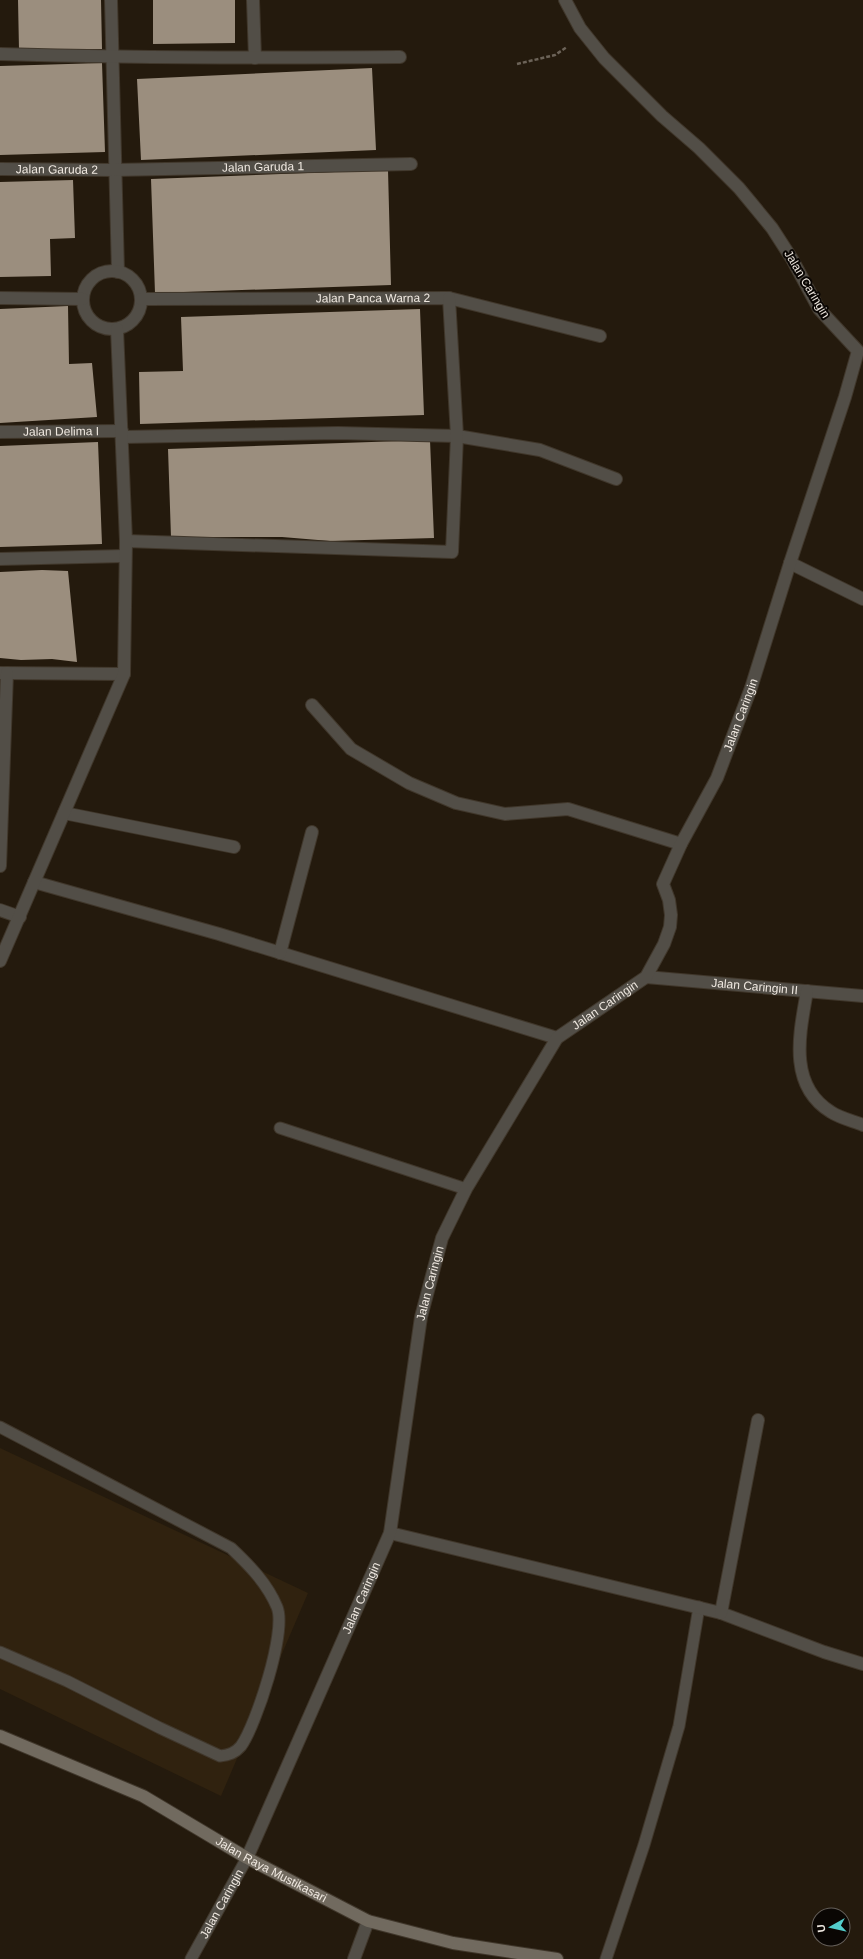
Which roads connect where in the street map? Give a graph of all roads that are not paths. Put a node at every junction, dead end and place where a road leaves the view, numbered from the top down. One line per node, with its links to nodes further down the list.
1 (110, 0): 5 (street)
2 (253, 0): 7 (street)
3 (564, 0): 18 (street, Jalan Caringin)
4 (0, 54): 5 (street)
5 (111, 57): 7 (street); 10 (street)
6 (400, 57): 7 (street)
7 (255, 58)
8 (411, 164): 10 (street, Jalan Garuda 1)
9 (0, 169): 10 (street, Jalan Garuda 2)
10 (114, 170): 11 (street)
11 (118, 272): 13 (street); 15 (street)
12 (0, 298): 15 (street)
13 (141, 298): 14 (street, Jalan Panca Warna 2); 16 (street)
14 (449, 298): 17 (street, Jalan Panca Warna 2); 21 (street)
15 (84, 299): 16 (street)
16 (117, 329): 20 (street)
17 (600, 336)
18 (860, 352): 26 (street, Jalan Caringin)
19 (0, 432): 20 (street, Jalan Delima I)
20 (122, 434): 21 (street, Jalan Delima I); 23 (street)
21 (457, 436): 22 (street, Jalan Delima I); 23 (street)
22 (616, 479)
23 (126, 541): 24 (street)
24 (124, 556): 25 (street); 29 (street)
25 (0, 559)
26 (790, 563): 27 (street); 33 (street, Jalan Caringin)
27 (863, 599)
28 (3, 673): 29 (street); 35 (street)
29 (124, 674): 31 (street)
30 (312, 705): 33 (street)
31 (64, 813): 34 (street); 36 (street)
32 (312, 832): 39 (street)
33 (681, 844): 41 (street, Jalan Caringin)
34 (234, 847)
35 (0, 866)
36 (34, 882): 38 (street); 39 (street)
37 (0, 910): 38 (street)
38 (20, 917): 40 (street)
39 (280, 953): 44 (street)
40 (0, 961)
41 (646, 977): 42 (street, Jalan Caringin II); 44 (street, Jalan Caringin)
42 (808, 991): 43 (street, Jalan Caringin II); 45 (street)
43 (863, 996)
44 (557, 1038): 47 (street, Jalan Caringin)
45 (863, 1125)
46 (280, 1128): 47 (lane)
47 (466, 1189): 50 (street, Jalan Caringin)
48 (758, 1420): 52 (street)
49 (0, 1427): 53 (lane)
50 (390, 1533): 51 (street); 56 (street, Jalan Caringin)
51 (699, 1607): 52 (street); 61 (lane)
52 (721, 1613): 54 (street)
53 (0, 1652)
54 (863, 1664)
55 (0, 1736): 56 (main road, Jalan Raya Mustikasari)
56 (247, 1858): 57 (main road, Jalan Raya Mustikasari); 58 (lane, Jalan Caringin)
57 (368, 1921): 59 (street); 60 (main road, Jalan Raya Mustikasari)
58 (191, 1959)
59 (354, 1959)
60 (555, 1959)
61 (606, 1959)

